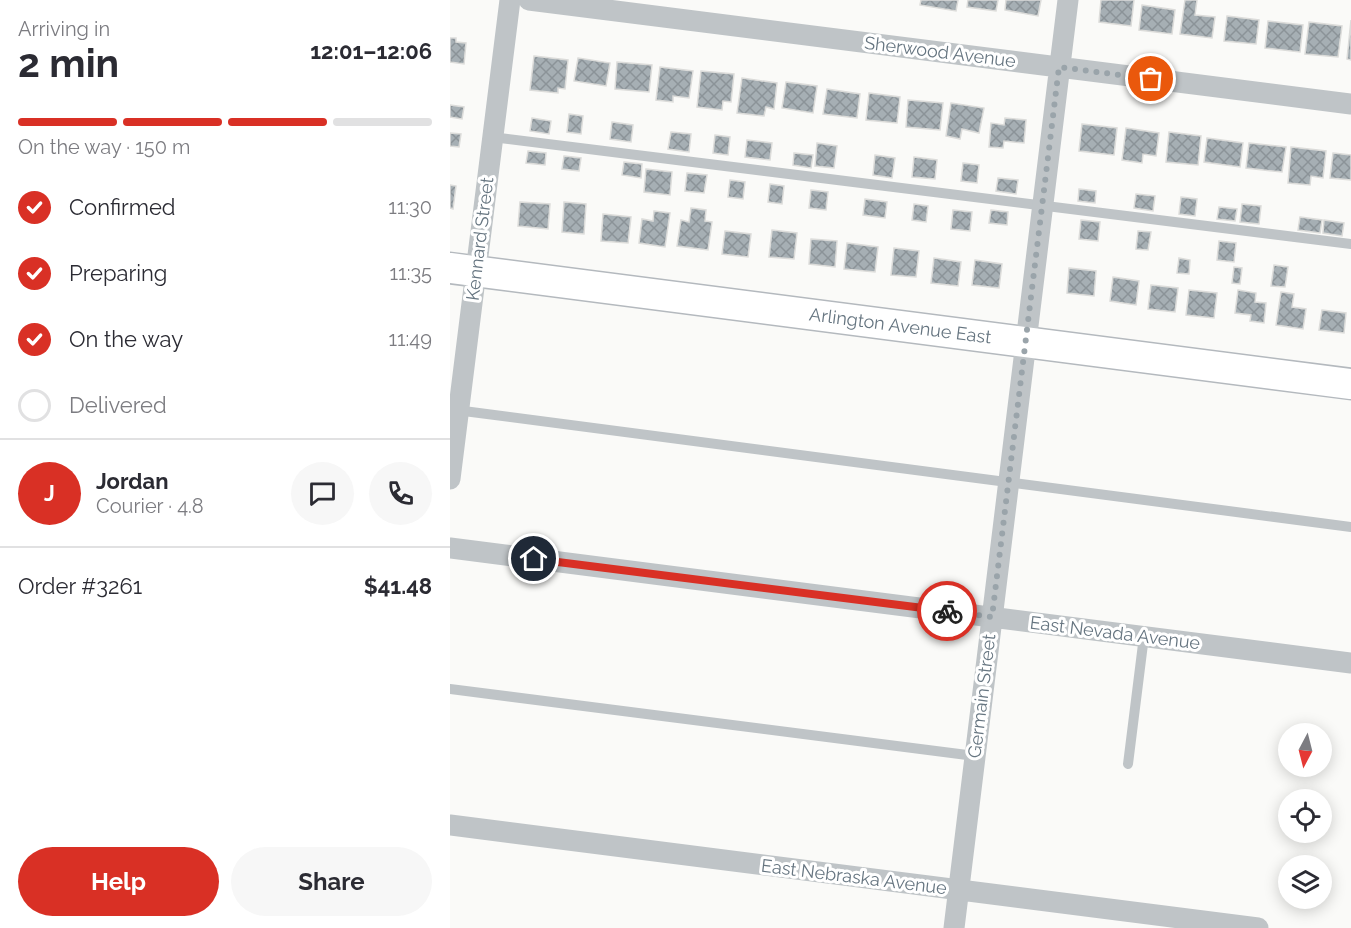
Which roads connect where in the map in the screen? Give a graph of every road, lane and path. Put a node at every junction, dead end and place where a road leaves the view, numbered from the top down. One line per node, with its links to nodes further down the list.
1 (510, 0): 6 (street, Kennard Street)
2 (529, 0): 4 (street, Sherwood Avenue)
3 (1068, 0): 4 (street, Germain Street)
4 (1059, 67): 5 (street, Sherwood Avenue); 7 (street, Germain Street)
5 (1351, 104)
6 (492, 137): 7 (lane); 9 (street, Kennard Street)
7 (1042, 205): 8 (lane); 10 (street, Germain Street)
8 (1351, 244)
9 (463, 270): 10 (street, Arlington Avenue East); 12 (street, Kennard Street)
10 (1026, 342): 11 (street, Arlington Avenue East); 14 (street, Germain Street)
11 (1351, 384)
12 (454, 410): 13 (street, Kennard Street); 14 (lane)
13 (450, 479)
14 (1009, 481): 15 (lane); 17 (street, Germain Street)
15 (1351, 527)
16 (450, 548): 17 (street, East Nevada Avenue)
17 (992, 617): 18 (street, East Nevada Avenue); 21 (street, Germain Street)
18 (1144, 636): 19 (street, East Nevada Avenue); 22 (lane)
19 (1351, 663)
20 (450, 689): 21 (lane)
21 (975, 756): 24 (street, Germain Street)
22 (1128, 764)
23 (450, 825): 24 (street, East Nebraska Avenue)
24 (958, 890): 25 (street, Germain Street); 26 (street, East Nebraska Avenue)
25 (954, 928)
26 (1258, 928)

